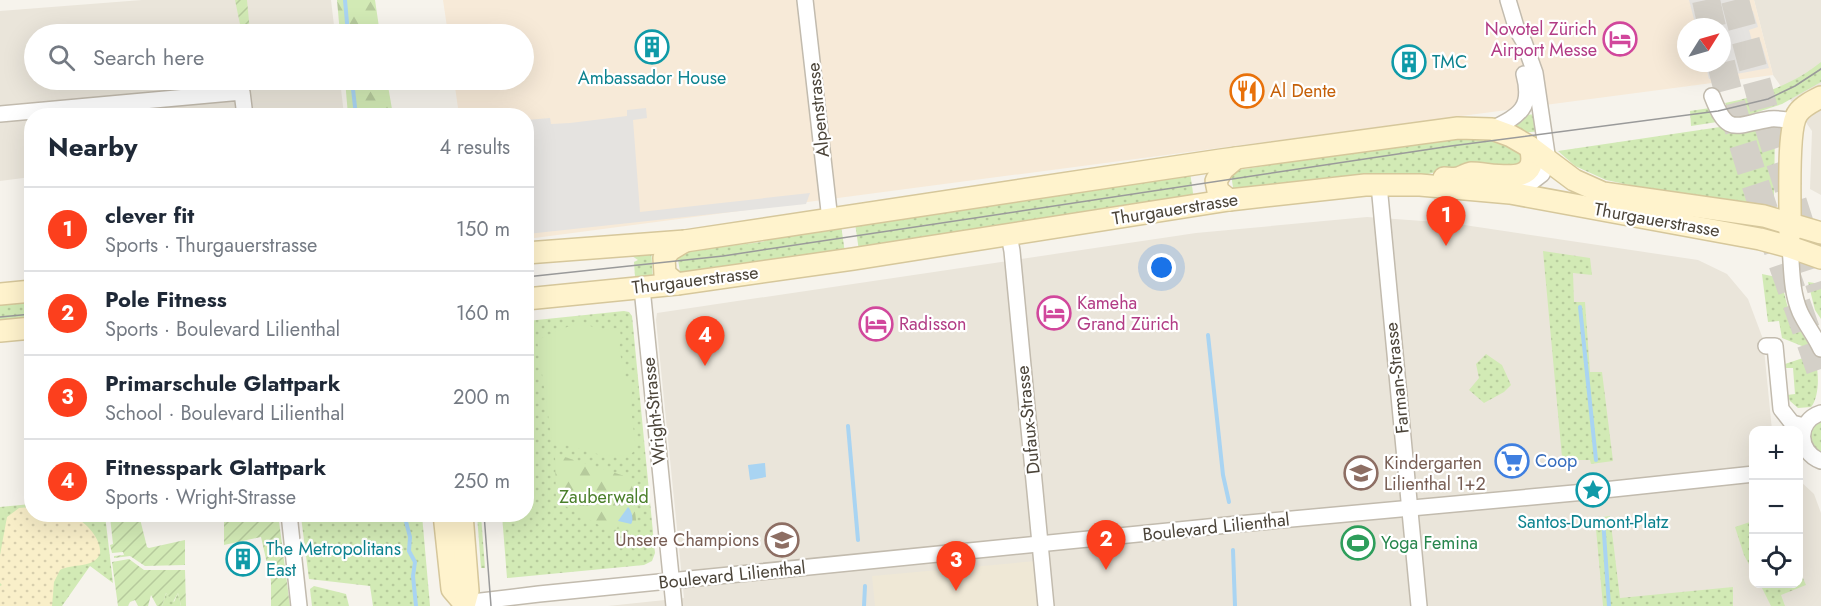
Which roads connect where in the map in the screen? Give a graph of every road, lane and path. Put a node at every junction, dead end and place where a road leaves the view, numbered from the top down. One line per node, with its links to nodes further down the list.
1 (806, 0): 19 (street, Alpenstrasse)
2 (1508, 0): 3 (street)
3 (1517, 30): 11 (street); 14 (street)
4 (1712, 96): 10 (street)
5 (1821, 97): 10 (main road)
6 (66, 108): 7 (street)
7 (244, 108)
8 (24, 112): 9 (street)
9 (0, 114)
10 (1793, 121): 20 (main road)
11 (1492, 129): 12 (main road, Thurgauerstrasse); 13 (main road, Thurgauerstrasse)
12 (1530, 147): 14 (main road, Thurgauerstrasse); 15 (main road)
13 (1236, 158): 18 (main road); 19 (main road, Thurgauerstrasse)
14 (1548, 160): 15 (street); 20 (main road, Thurgauerstrasse)
15 (1457, 178): 17 (main road)
16 (1379, 185): 17 (main road, Thurgauerstrasse); 18 (main road, Thurgauerstrasse); 40 (street, Farman-Strasse)
17 (1420, 185): 24 (main road, Thurgauerstrasse)
18 (1229, 200): 22 (main road, Thurgauerstrasse)
19 (830, 220): 23 (main road, Thurgauerstrasse)
20 (1791, 222): 21 (main road, Thurgauerstrasse); 24 (main road)
21 (1821, 233)
22 (1009, 235): 27 (main road, Thurgauerstrasse); 44 (street, Dufaux-Strasse)
23 (685, 241): 25 (main road, Thurgauerstrasse); 27 (main road)
24 (1790, 247): 26 (main road, Thurgauerstrasse); 35 (street)
25 (534, 252)
26 (1821, 258)
27 (678, 284): 28 (main road, Thurgauerstrasse)
28 (642, 288): 31 (main road, Thurgauerstrasse); 45 (street, Wright-Strasse)
29 (24, 292): 30 (main road)
30 (0, 294)
31 (534, 298)
32 (24, 329): 33 (main road)
33 (0, 331)
34 (1766, 346): 37 (street)
35 (1821, 349)
36 (1821, 413): 37 (street)
37 (1804, 426): 38 (street)
38 (1809, 459)
39 (1749, 474): 40 (street, Boulevard Lilienthal)
40 (1410, 508): 44 (street, Boulevard Lilienthal); 50 (street, Farman-Strasse)
41 (290, 522): 47 (street)
42 (445, 522): 46 (main road)
43 (463, 522): 46 (main road)
44 (1040, 545): 45 (street, Boulevard Lilienthal); 49 (street, Dufaux-Strasse)
45 (671, 581): 46 (street, Boulevard Lilienthal); 48 (street, Wright-Strasse)
46 (464, 604)
47 (299, 606)
48 (674, 606)
49 (1046, 606)
50 (1419, 606)

